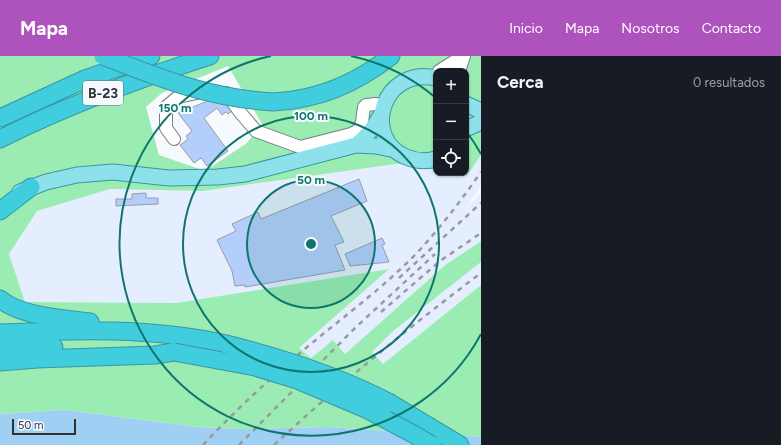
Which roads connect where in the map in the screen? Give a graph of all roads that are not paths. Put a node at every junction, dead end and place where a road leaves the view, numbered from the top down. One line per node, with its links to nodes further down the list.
1 (103, 56): 4 (highway, bridge)
2 (151, 56): 12 (highway, B-23)
3 (210, 56): 15 (highway, B-23)
4 (392, 56)
5 (464, 56): 6 (street); 7 (street)
6 (446, 68)
7 (460, 68)
8 (433, 75): 10 (main road)
9 (469, 105): 11 (main road)
10 (383, 109): 16 (street); 17 (main road); 18 (main road)
11 (481, 111)
12 (0, 118)
13 (481, 122): 14 (main road)
14 (469, 128)
15 (0, 139)
16 (174, 139)
17 (356, 145): 18 (main road); 20 (main road)
18 (395, 150): 19 (main road)
19 (433, 159)
20 (30, 187): 21 (main road); 22 (highway)
21 (0, 202)
22 (0, 211)
23 (0, 299): 24 (highway)
24 (131, 330): 25 (highway); 30 (highway, bridge)
25 (0, 333)
26 (0, 349): 27 (highway)
27 (135, 352): 28 (highway); 29 (highway, bridge)
28 (0, 362)
29 (432, 445)
30 (460, 445)

